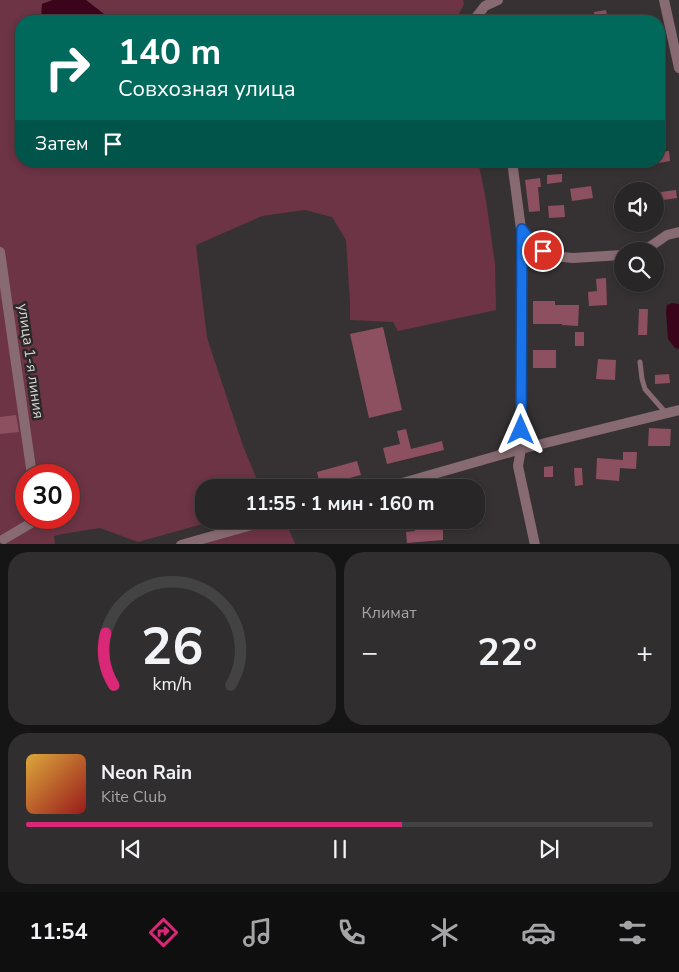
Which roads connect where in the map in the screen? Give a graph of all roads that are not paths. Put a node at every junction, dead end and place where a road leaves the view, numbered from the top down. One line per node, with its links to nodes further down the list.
1 (498, 0): 3 (street)
2 (664, 0): 4 (street)
3 (477, 15)
4 (679, 68)
5 (513, 167): 6 (street)
6 (522, 229): 10 (street); 14 (street)
7 (679, 232): 8 (street)
8 (656, 242)
9 (0, 252): 15 (street, улица 1-я линия)
10 (614, 256)
11 (640, 362): 13 (lane)
12 (679, 410): 13 (street)
13 (666, 413): 14 (street)
14 (521, 449): 16 (street); 22 (street)
15 (30, 464)
16 (416, 479)
17 (21, 529): 19 (street)
18 (242, 529): 20 (street)
19 (3, 541)
20 (206, 541): 21 (street)
21 (181, 544)
22 (535, 544)

